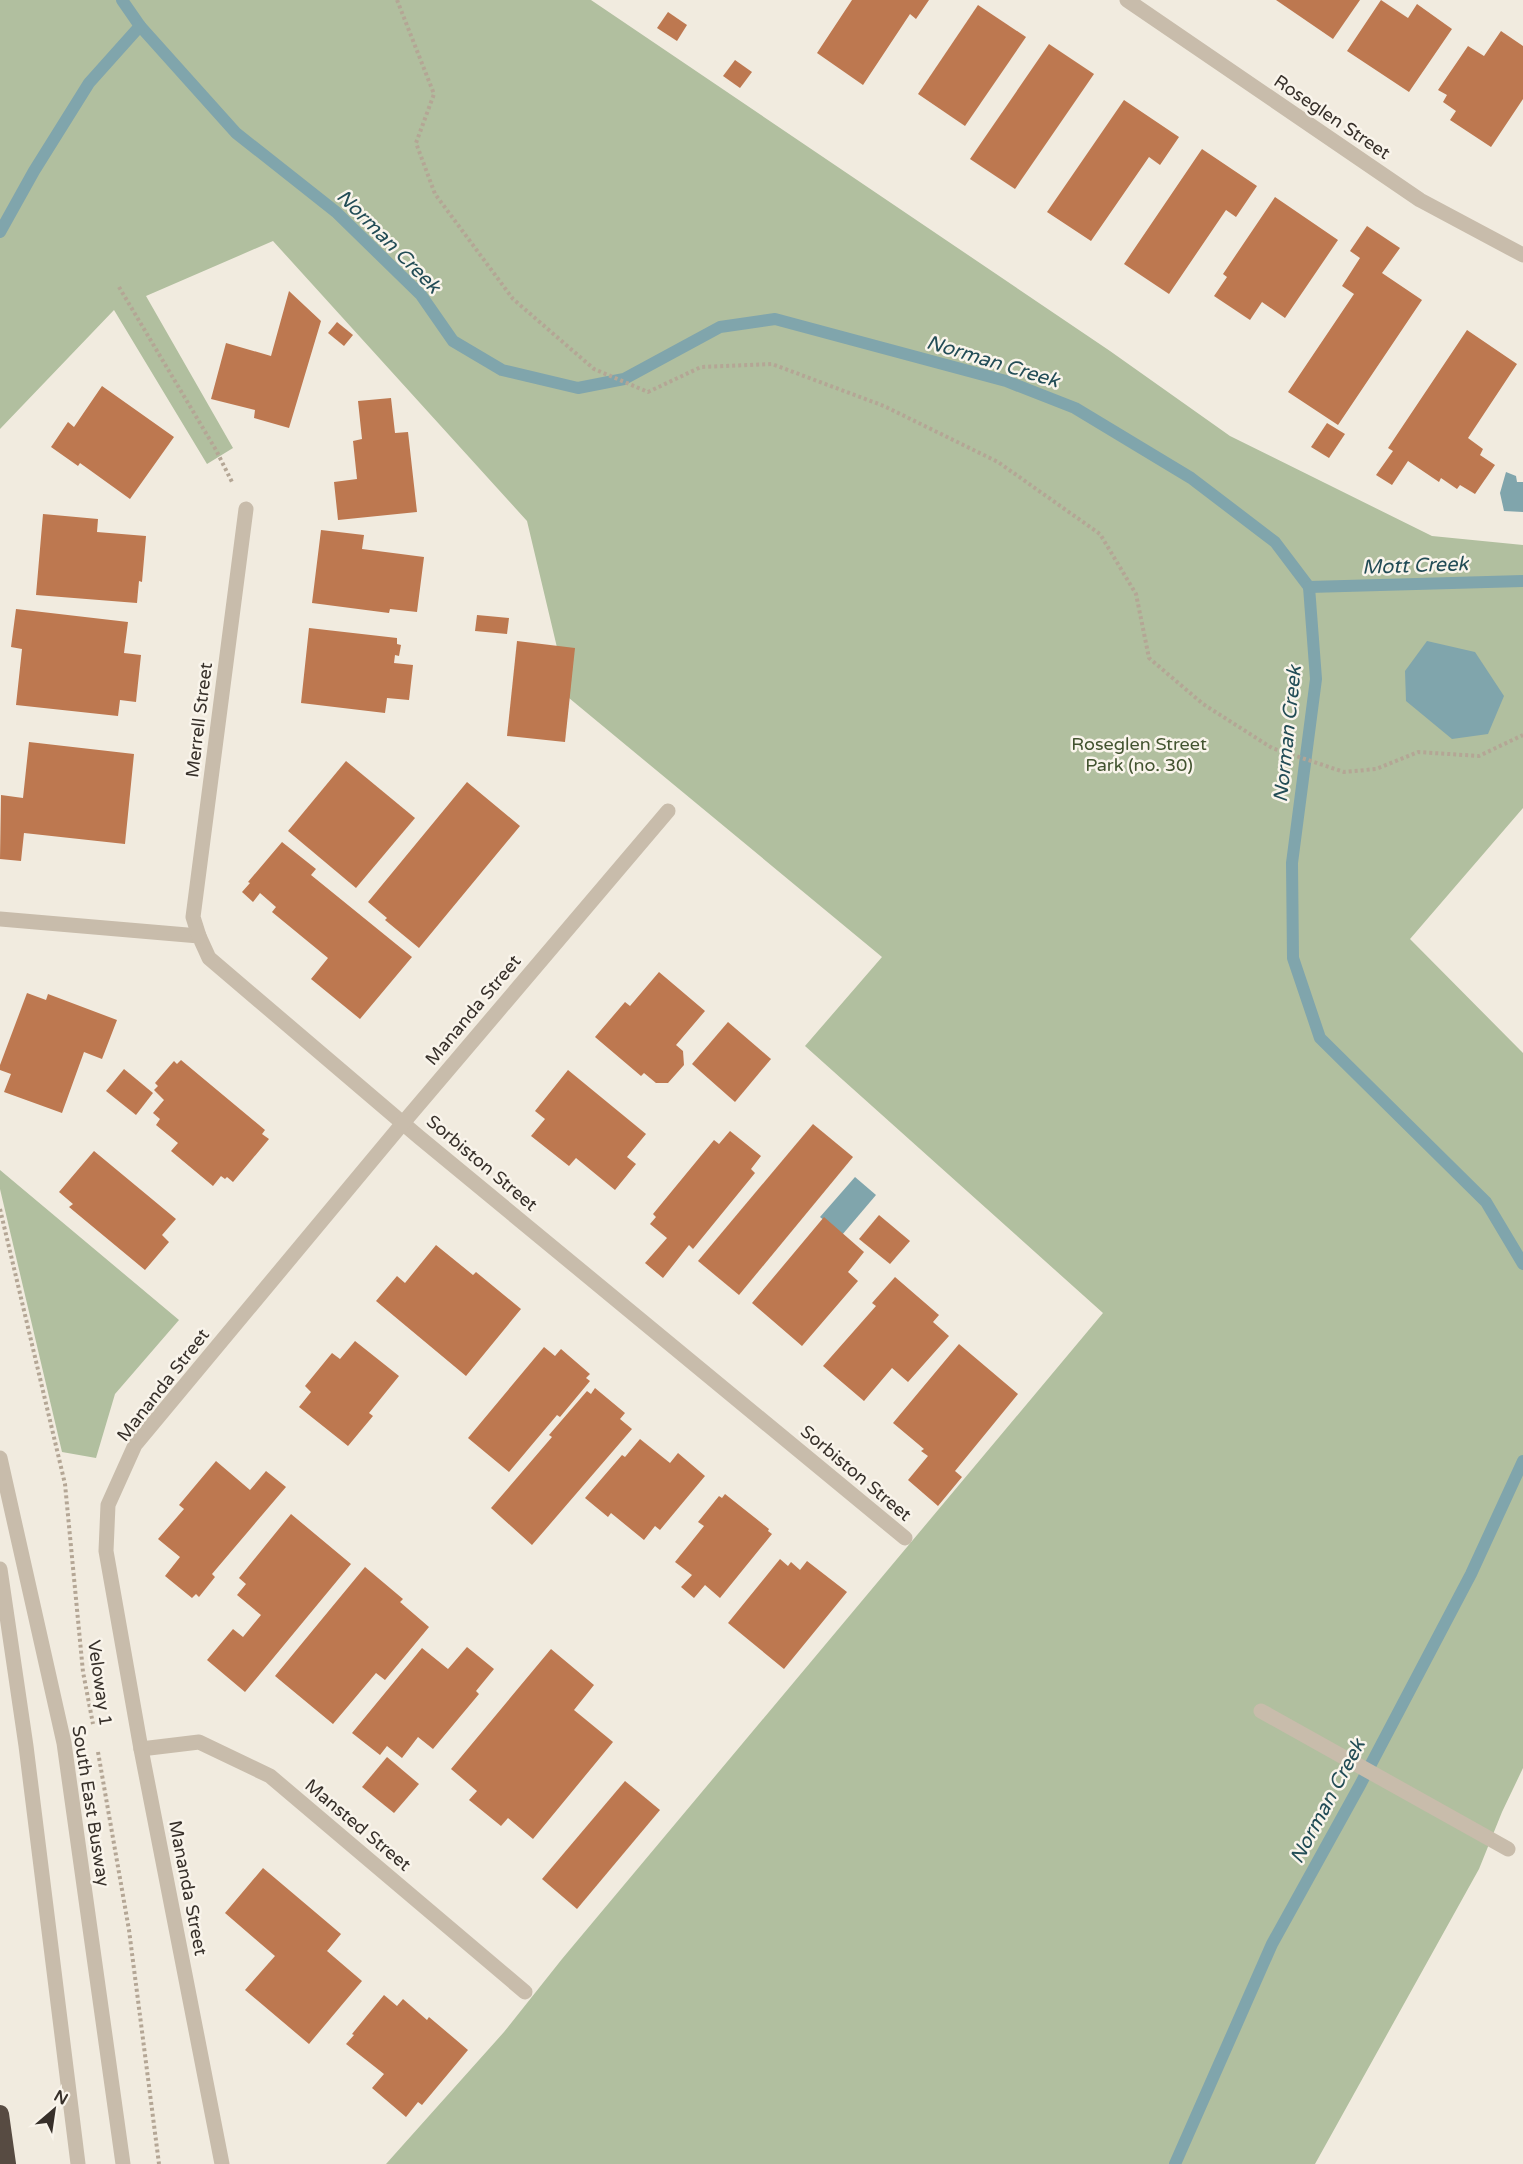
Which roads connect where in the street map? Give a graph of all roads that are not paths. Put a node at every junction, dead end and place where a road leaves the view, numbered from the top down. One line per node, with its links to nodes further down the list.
1 (1126, 0): 2 (street, Roseglen Street)
2 (1523, 255)
3 (246, 509): 6 (street, Merrell Street)
4 (668, 811): 7 (street, Mananda Street)
5 (0, 919): 6 (street)
6 (199, 936): 7 (street, Sorbiston Street)
7 (403, 1123): 9 (street, Sorbiston Street); 12 (street, Mananda Street)
8 (0, 1458): 18 (street, South East Busway)
9 (905, 1538)
10 (0, 1569): 17 (street)
11 (1261, 1711): 13 (street)
12 (141, 1749): 14 (street, Mansted Street); 19 (street, Mananda Street)
13 (1508, 1849)
14 (525, 1992)
15 (0, 2114): 16 (highway)
16 (7, 2164)
17 (78, 2164)
18 (123, 2164)
19 (222, 2164)

